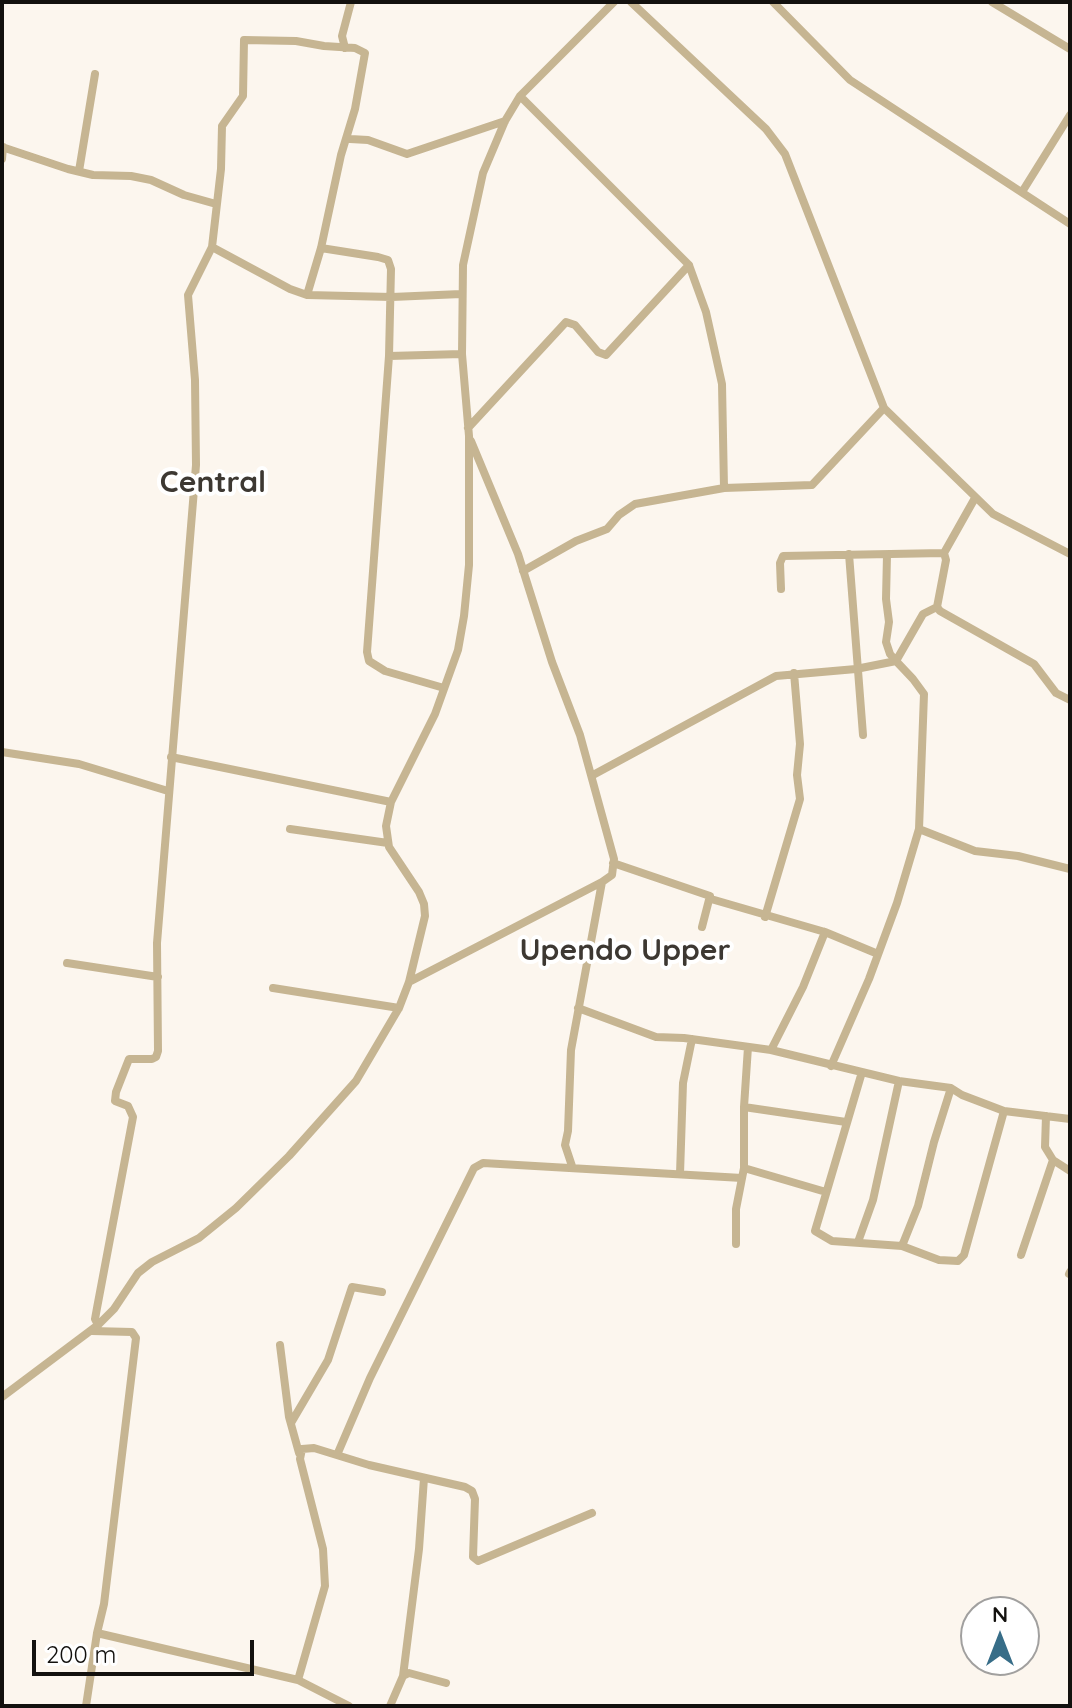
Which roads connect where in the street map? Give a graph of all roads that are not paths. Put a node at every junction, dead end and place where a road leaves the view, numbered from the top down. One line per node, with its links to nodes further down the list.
1 (351, 2): 6 (street)
2 (614, 2): 9 (street)
3 (631, 2): 27 (street)
4 (773, 2): 16 (street)
5 (992, 2): 7 (street)
6 (345, 48): 12 (street); 17 (street)
7 (1070, 49)
8 (95, 74): 15 (street)
9 (520, 96): 11 (street); 21 (street)
10 (1070, 115): 16 (street)
11 (505, 121): 12 (street); 22 (street)
12 (347, 137): 20 (street)
13 (2, 147): 14 (street); 15 (street)
14 (2, 159)
15 (79, 171): 17 (street)
16 (1022, 192): 18 (street)
17 (216, 204): 19 (street)
18 (1070, 224)
19 (212, 247): 23 (street); 45 (street)
20 (321, 248): 23 (street); 24 (street)
21 (689, 265): 28 (street); 29 (street)
22 (461, 294): 24 (street); 25 (street)
23 (307, 295): 24 (street)
24 (392, 297): 26 (street)
25 (462, 354): 26 (street); 28 (street)
26 (389, 356): 41 (street)
27 (884, 408): 29 (street); 30 (street)
28 (469, 432): 35 (street); 41 (street)
29 (724, 488): 35 (street)
30 (975, 498): 31 (street); 33 (street)
31 (944, 553): 34 (street); 37 (street)
32 (849, 554): 34 (street); 36 (street); 39 (street)
33 (1070, 554)
34 (887, 555): 38 (street)
35 (523, 571): 46 (street)
36 (781, 589)
37 (937, 607): 38 (street); 42 (street)
38 (896, 661): 39 (street); 50 (street)
39 (856, 669): 40 (street); 43 (street)
40 (794, 673): 46 (street); 56 (street)
41 (444, 688): 48 (street)
42 (1070, 700)
43 (863, 735)
44 (2, 752): 47 (street)
45 (171, 757): 47 (street); 48 (street)
46 (593, 775): 52 (street)
47 (168, 791): 61 (street)
48 (391, 802): 51 (street)
49 (290, 829): 51 (street)
50 (919, 829): 53 (street); 59 (street)
51 (388, 843): 62 (street)
52 (613, 863): 54 (street); 55 (street)
53 (1070, 869)
54 (602, 882): 62 (street); 65 (street)
55 (711, 899): 56 (street); 57 (street)
56 (765, 917): 58 (street)
57 (702, 927)
58 (825, 932): 59 (street); 68 (street)
59 (878, 954): 69 (street)
60 (67, 963): 61 (street)
61 (158, 977): 90 (street)
62 (409, 982): 64 (street)
63 (273, 988): 64 (street)
64 (399, 1008): 90 (street)
65 (578, 1008): 66 (street); 79 (street)
66 (692, 1039): 67 (street); 82 (street)
67 (748, 1047): 68 (street); 73 (street)
68 (771, 1050): 69 (street)
69 (831, 1066): 70 (street)
70 (862, 1072): 71 (street); 77 (street)
71 (899, 1081): 72 (street); 85 (street)
72 (951, 1088): 74 (street); 87 (street)
73 (744, 1107): 77 (street); 80 (street)
74 (1004, 1111): 75 (street); 87 (street)
75 (1046, 1116): 76 (street); 78 (street)
76 (1070, 1119)
77 (846, 1122): 84 (street)
78 (1053, 1160): 81 (street); 88 (street)
79 (572, 1166): 82 (street); 95 (street)
80 (744, 1168): 83 (street); 84 (street)
81 (1070, 1171)
82 (680, 1174): 83 (street)
83 (742, 1178): 86 (street)
84 (826, 1192): 85 (street)
85 (858, 1242): 87 (street)
86 (736, 1244)
87 (902, 1246)
88 (1021, 1255)
89 (382, 1292): 93 (street)
90 (95, 1328): 92 (street); 98 (street)
91 (280, 1345): 93 (street)
92 (2, 1397)
93 (291, 1423): 94 (street)
94 (299, 1453): 95 (street); 100 (street)
95 (337, 1455): 96 (street)
96 (424, 1478): 97 (street); 99 (street)
97 (592, 1513)
98 (97, 1633): 100 (street); 102 (street)
99 (403, 1676): 101 (street); 104 (street)
100 (298, 1680): 103 (street)
101 (446, 1683)
102 (86, 1706)
103 (349, 1706)
104 (390, 1706)

